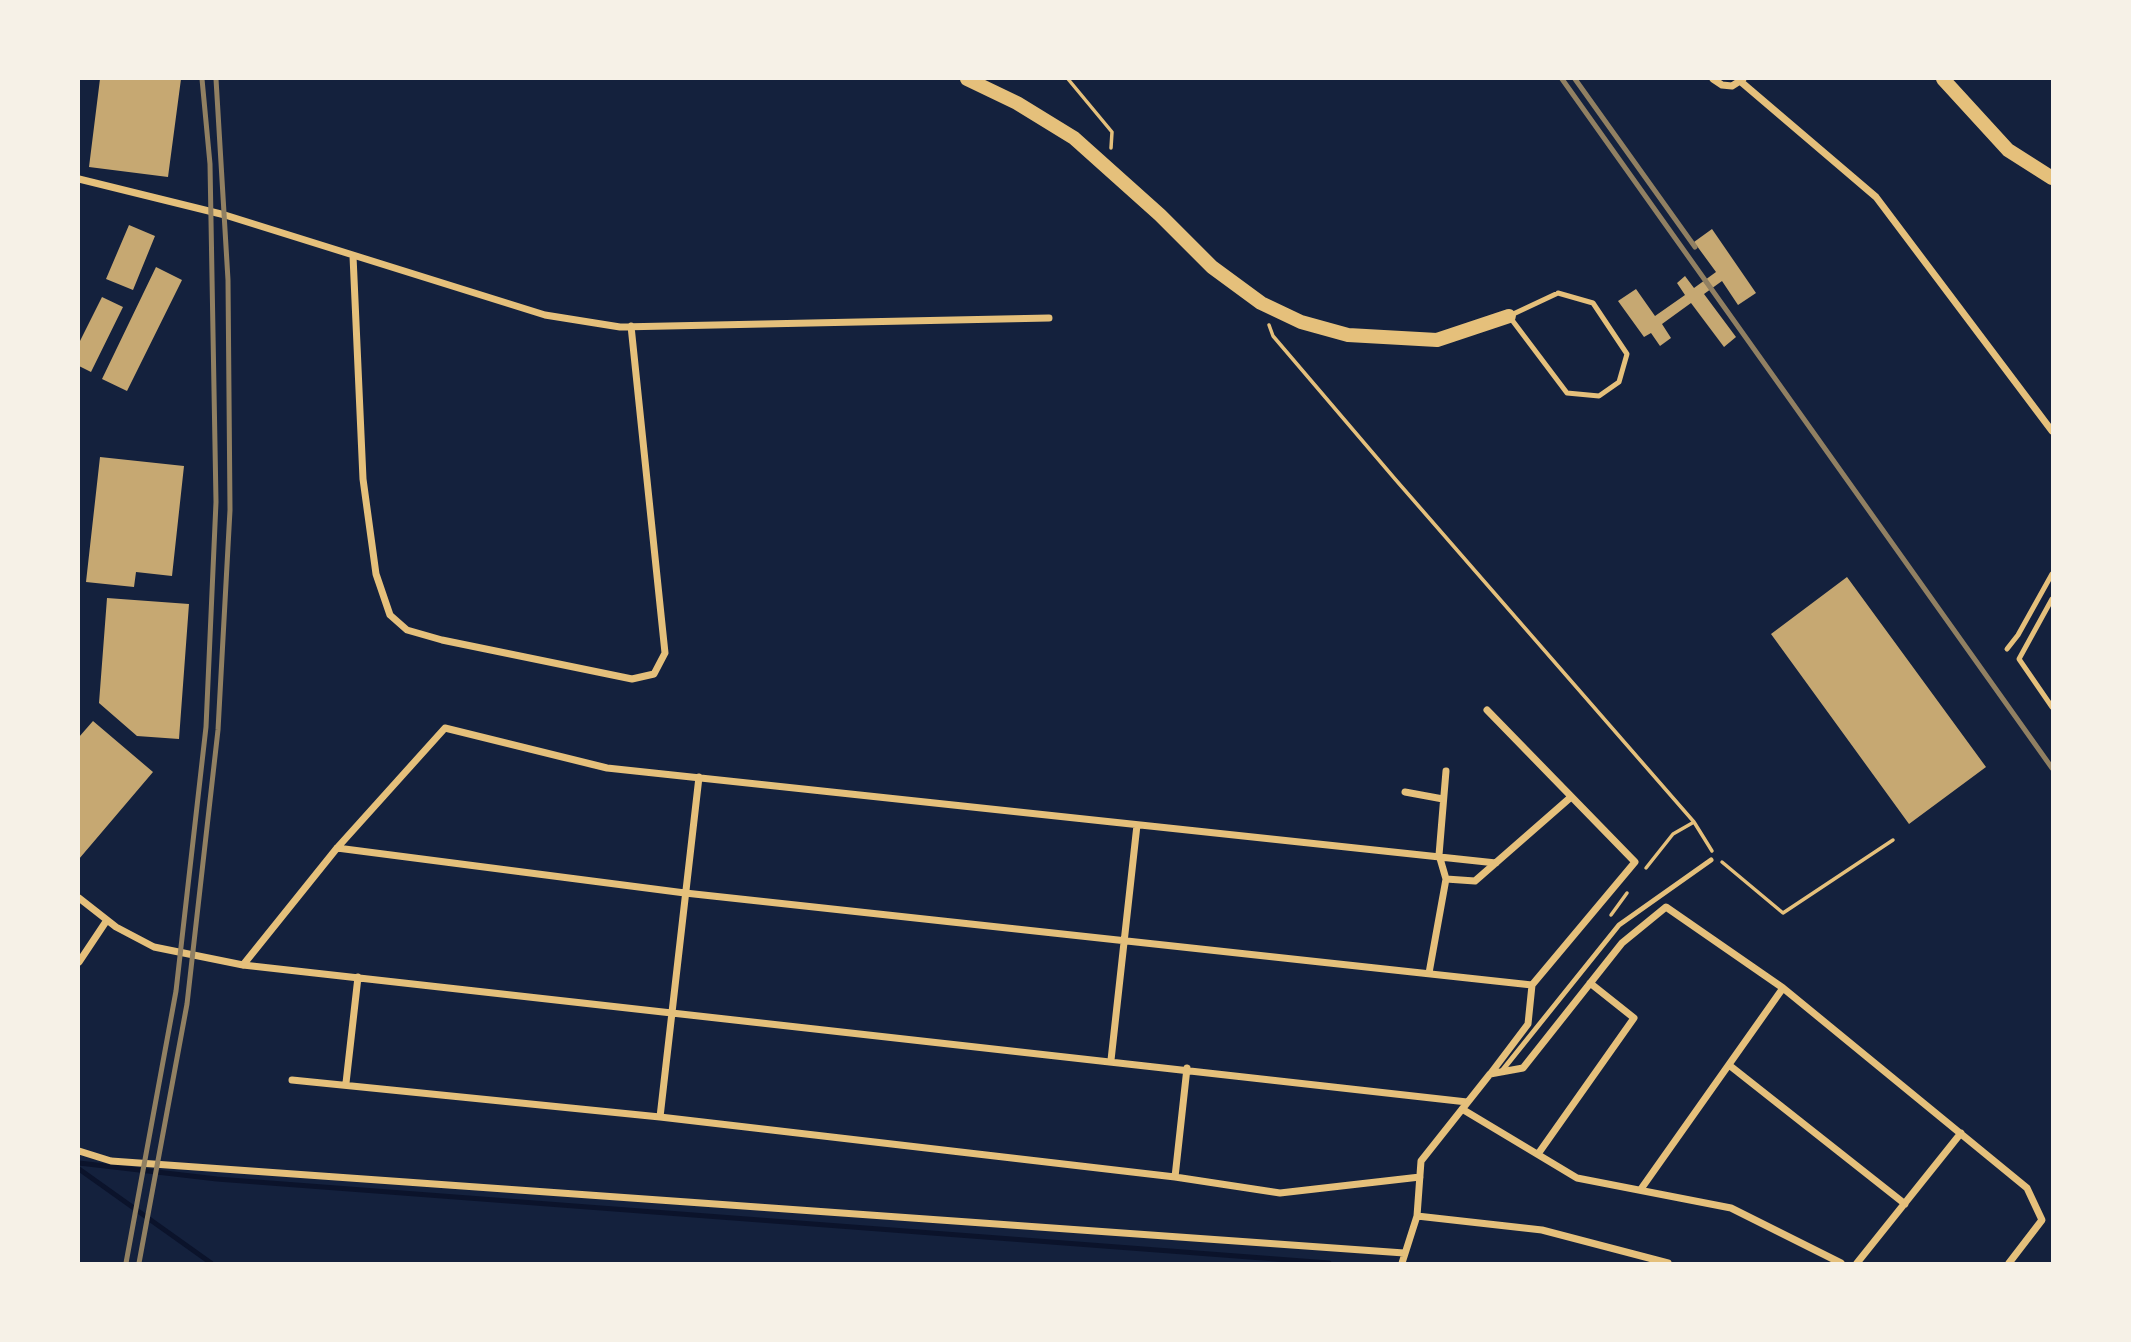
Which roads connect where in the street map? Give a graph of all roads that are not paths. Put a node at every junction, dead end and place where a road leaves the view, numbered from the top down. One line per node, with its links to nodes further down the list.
1 (967, 79): 8 (main road)
2 (1713, 79): 4 (street)
3 (1943, 79): 5 (main road)
4 (1742, 80): 11 (street)
5 (2052, 177)
6 (79, 179): 7 (street)
7 (353, 256): 10 (street); 10 (street)
8 (1509, 316): 8 (lane)
9 (1049, 318): 10 (street)
10 (631, 326)
11 (2052, 431)
12 (2052, 574): 14 (lane)
13 (2052, 599): 15 (lane)
14 (2007, 649)
15 (2052, 707)
16 (1487, 710): 20 (street)
17 (1446, 771): 21 (street)
18 (699, 777): 22 (street); 23 (street); 28 (street)
19 (1405, 792): 21 (street)
20 (1571, 797): 26 (street); 37 (street)
21 (1443, 799): 24 (street)
22 (1137, 825): 24 (street); 31 (street)
23 (337, 848): 28 (street); 33 (street)
24 (1439, 855): 26 (street); 27 (street)
25 (1711, 860): 43 (lane)
26 (1496, 863): 27 (street)
27 (1446, 879): 34 (street)
28 (685, 893): 31 (street); 39 (street)
29 (79, 898): 30 (street)
30 (107, 920): 32 (street); 33 (street)
31 (1124, 938): 34 (street); 40 (street)
32 (79, 962)
33 (243, 965): 35 (street)
34 (1429, 973): 37 (street)
35 (358, 978): 39 (street); 46 (street)
36 (1590, 983): 38 (street); 43 (street); 51 (street)
37 (1532, 985): 44 (street)
38 (1783, 988): 41 (street); 49 (street)
39 (672, 1012): 40 (street); 48 (street)
40 (1111, 1060): 42 (street)
41 (1729, 1065): 54 (street); 55 (street)
42 (1187, 1069): 47 (street); 52 (street)
43 (1501, 1072): 44 (street)
44 (1490, 1074): 47 (street)
45 (292, 1080): 46 (street)
46 (346, 1083): 48 (street)
47 (1465, 1105): 51 (street); 53 (street)
48 (660, 1117): 52 (street)
49 (1961, 1133): 55 (street); 62 (street)
50 (79, 1151): 57 (street)
51 (1538, 1154): 54 (street)
52 (1175, 1177): 53 (street)
53 (1420, 1177): 56 (street)
54 (1641, 1189): 60 (street)
55 (1905, 1204): 61 (street)
56 (1417, 1216): 57 (street); 59 (street)
57 (1404, 1252): 58 (street)
58 (1402, 1263)
59 (1668, 1263)
60 (1841, 1263)
61 (1857, 1263)
62 (2009, 1263)

